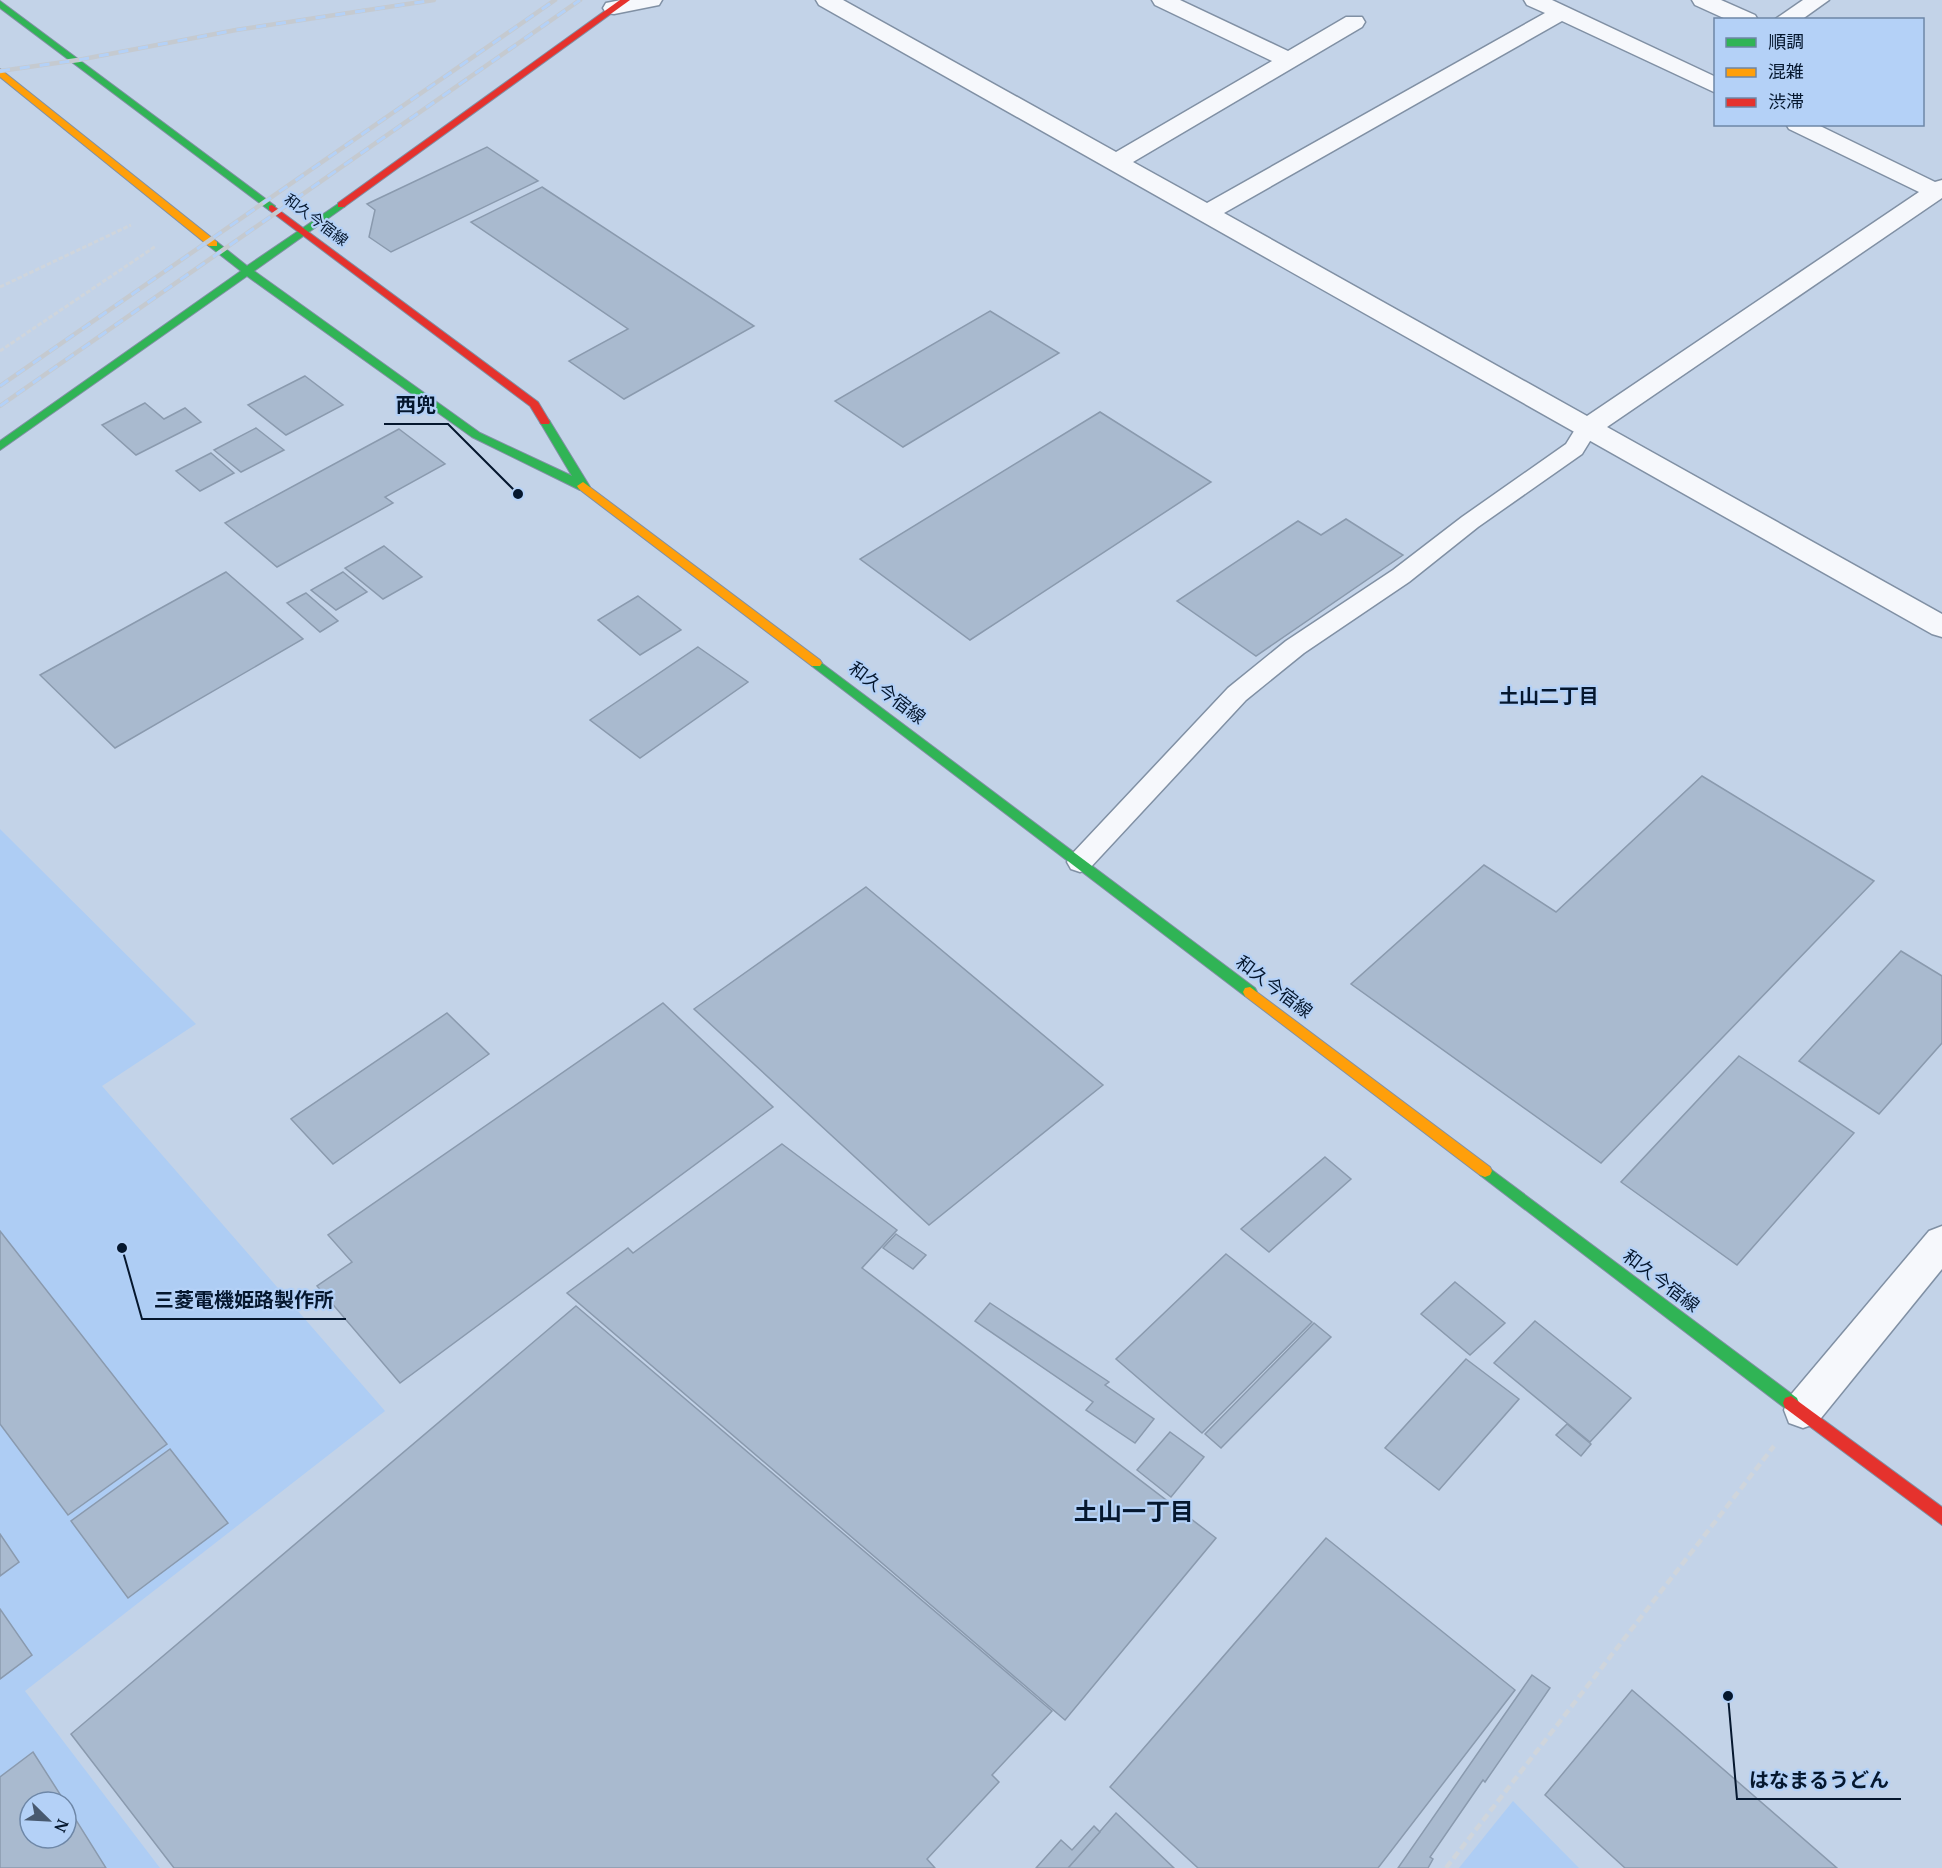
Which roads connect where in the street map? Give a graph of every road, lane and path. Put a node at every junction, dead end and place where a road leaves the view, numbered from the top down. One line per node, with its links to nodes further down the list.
1 (651, 0): 8 (street)
2 (827, 0): 19 (street)
3 (1163, 0): 13 (street)
4 (1535, 0): 9 (street)
5 (1703, 0): 10 (street)
6 (1818, 0): 11 (street)
7 (0, 4): 24 (main road, 和久今宿線)
8 (620, 4): 24 (main road)
9 (1562, 12): 16 (street); 22 (street)
10 (1743, 18)
11 (1788, 18)
12 (1354, 22): 13 (street)
13 (1291, 61): 19 (street)
14 (1714, 61): 16 (street)
15 (0, 72): 21 (main road, 和久今宿線)
16 (1692, 74): 17 (street)
17 (1714, 85)
18 (1801, 126): 20 (street)
19 (1116, 162): 22 (street)
20 (1939, 189): 28 (street)
21 (169, 207): 23 (main road, 和久今宿線); 26 (path)
22 (1205, 214): 28 (street)
23 (189, 224): 25 (main road, 和久今宿線); 27 (path)
24 (304, 232): 25 (main road); 30 (main road, 和久今宿線)
25 (248, 272): 29 (main road); 30 (main road, 和久今宿線)
26 (0, 287)
27 (0, 351)
28 (1587, 428): 31 (street); 32 (lane)
29 (0, 446)
30 (584, 487): 32 (main road, 和久今宿線)
31 (1942, 627)
32 (1080, 862): 34 (main road, 和久今宿線)
33 (1942, 1242): 34 (street)
34 (1803, 1410): 35 (main road, 和久今宿線); 36 (path)
35 (1942, 1516)
36 (1446, 1868)

